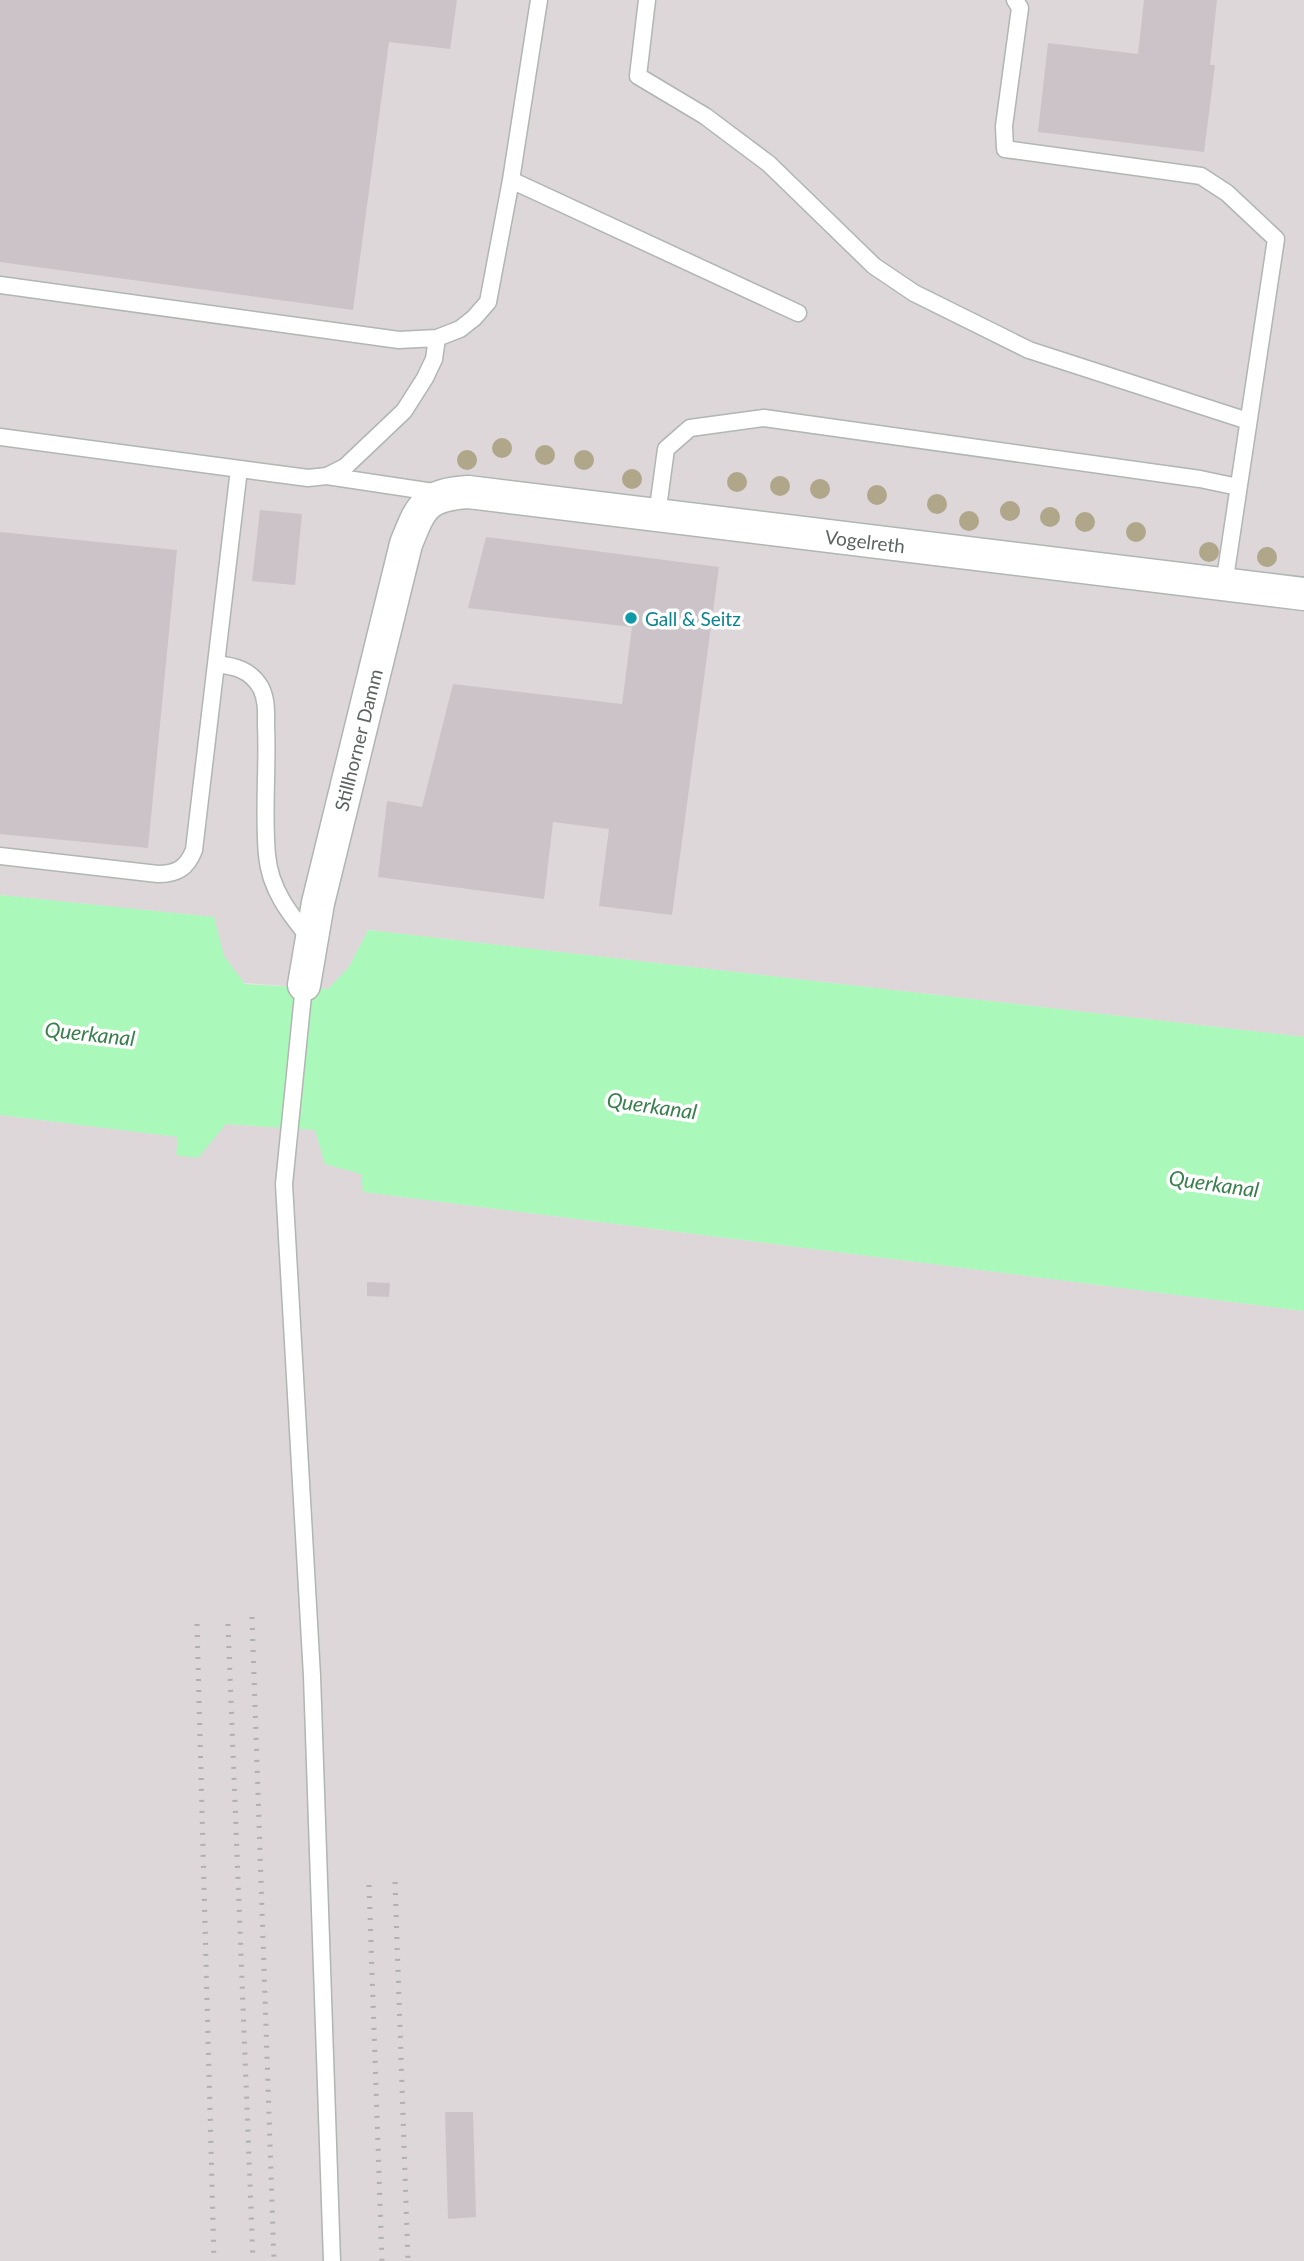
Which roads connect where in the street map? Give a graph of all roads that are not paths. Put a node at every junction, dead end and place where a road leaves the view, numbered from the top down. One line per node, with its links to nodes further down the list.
1 (540, 0): 4 (lane)
2 (646, 0): 8 (lane)
3 (1015, 0): 8 (lane)
4 (511, 180): 6 (lane); 7 (lane)
5 (0, 285): 7 (lane)
6 (798, 313)
7 (437, 338): 11 (lane)
8 (1248, 421): 12 (lane)
9 (0, 437): 10 (lane)
10 (239, 469): 11 (lane); 17 (lane)
11 (327, 476): 13 (lane)
12 (1238, 487): 14 (lane); 15 (lane)
13 (437, 497): 14 (street, Vogelreth); 19 (street, Stillhorner Damm)
14 (657, 515): 15 (street, Vogelreth)
15 (1224, 585): 16 (street, Vogelreth)
16 (1304, 594)
17 (216, 664): 18 (lane); 19 (lane)
18 (0, 856)
19 (311, 940): 20 (street, Stillhorner Damm)
20 (304, 985): 21 (lane)
21 (332, 2261)

